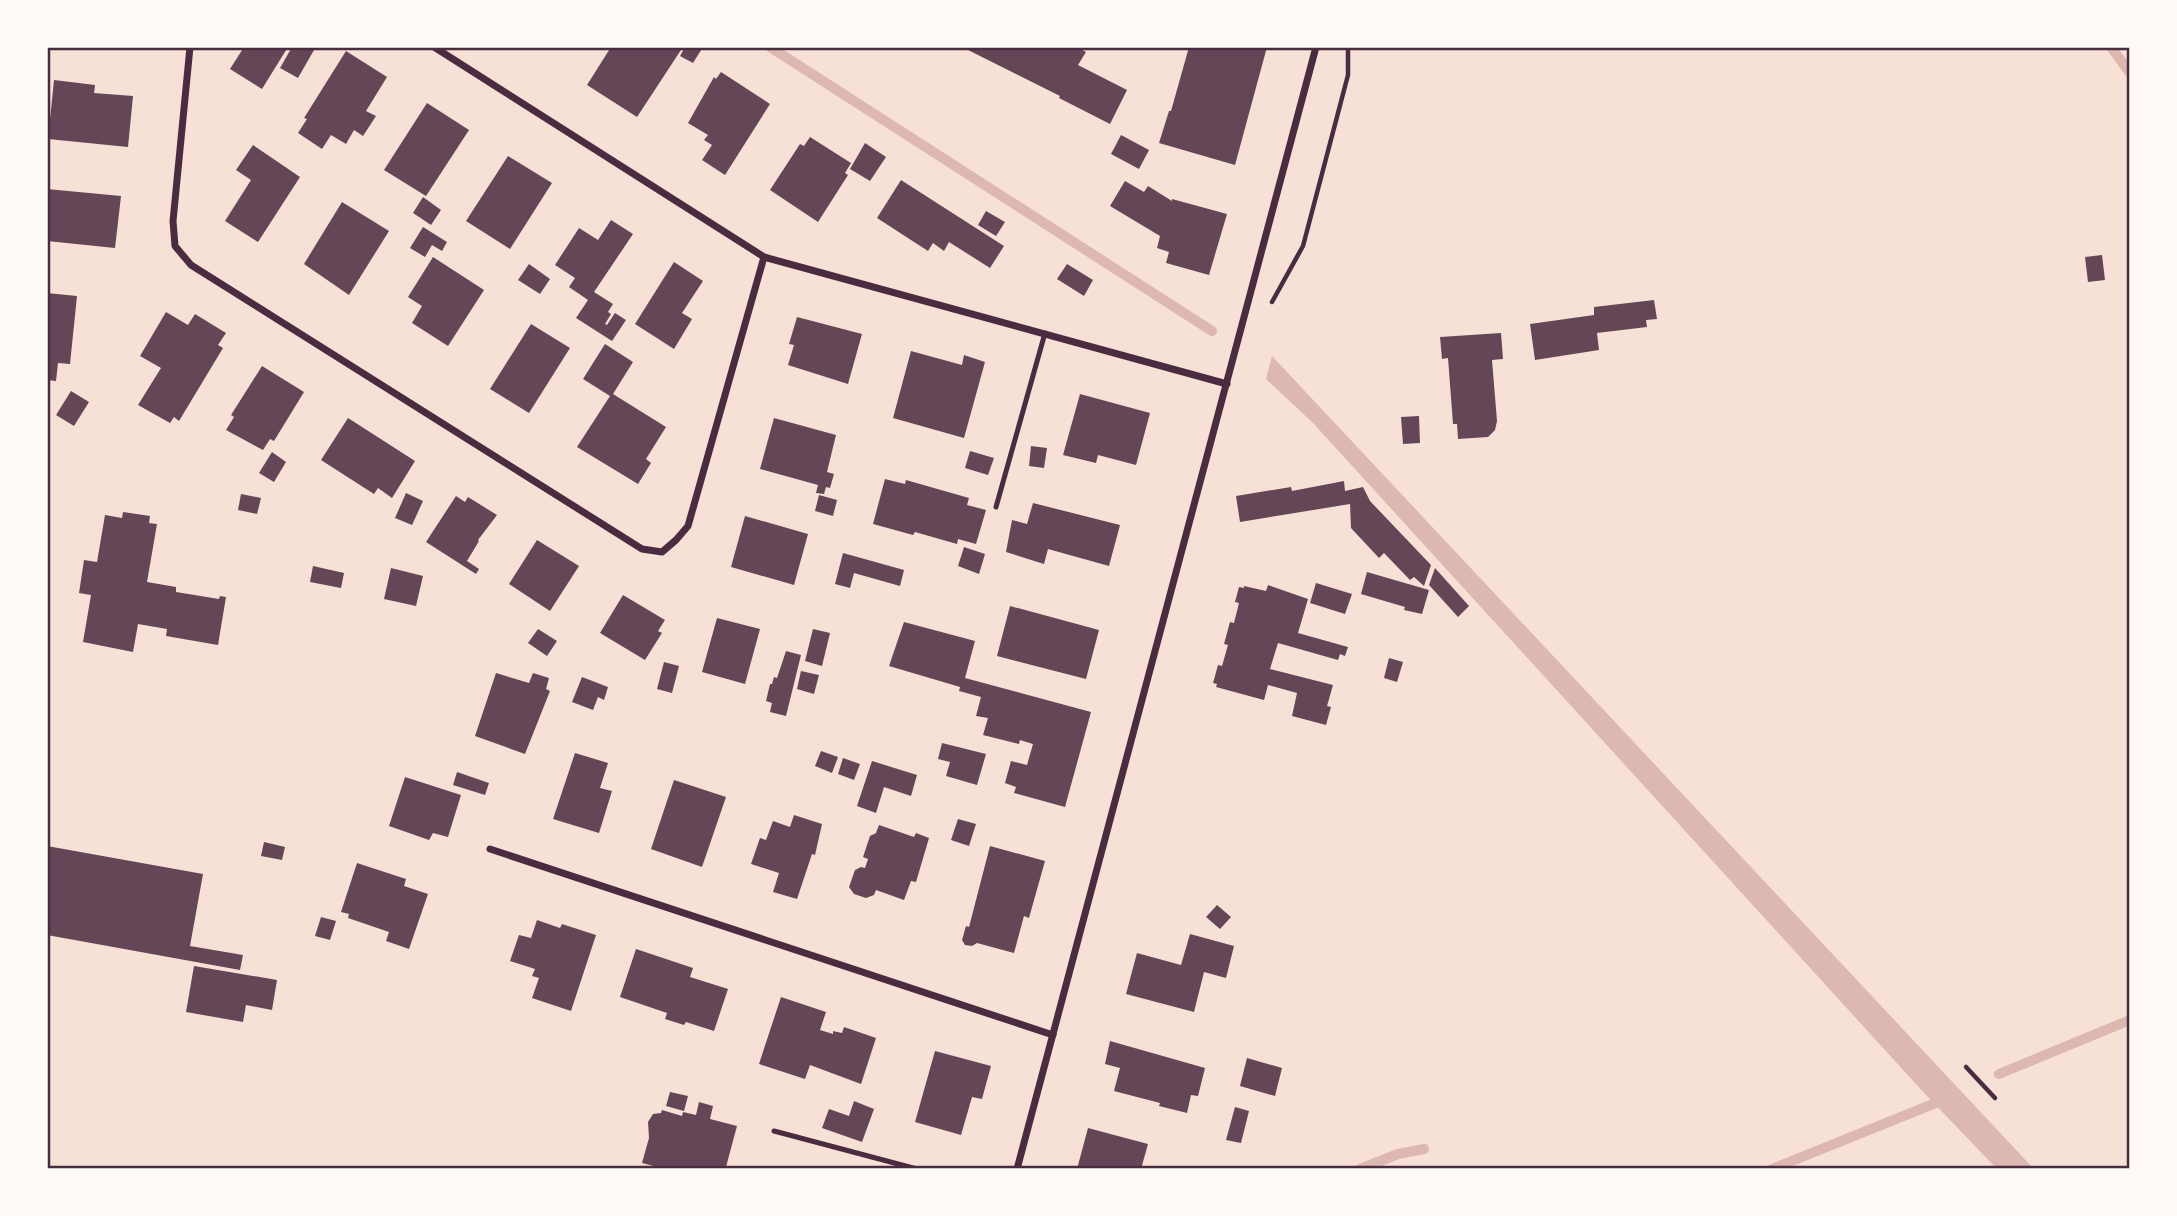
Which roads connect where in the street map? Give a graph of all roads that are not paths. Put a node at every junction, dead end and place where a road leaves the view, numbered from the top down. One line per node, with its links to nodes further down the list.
1 (190, 47): 4 (street)
2 (434, 47): 4 (street)
3 (1316, 47): 6 (street)
4 (764, 257): 5 (street)
5 (1045, 333): 6 (street); 7 (lane)
6 (1227, 384): 9 (street)
7 (996, 507)
8 (490, 849): 9 (street)
9 (1053, 1035): 12 (street)
10 (774, 1131): 11 (lane)
11 (917, 1169)
12 (1017, 1169)

